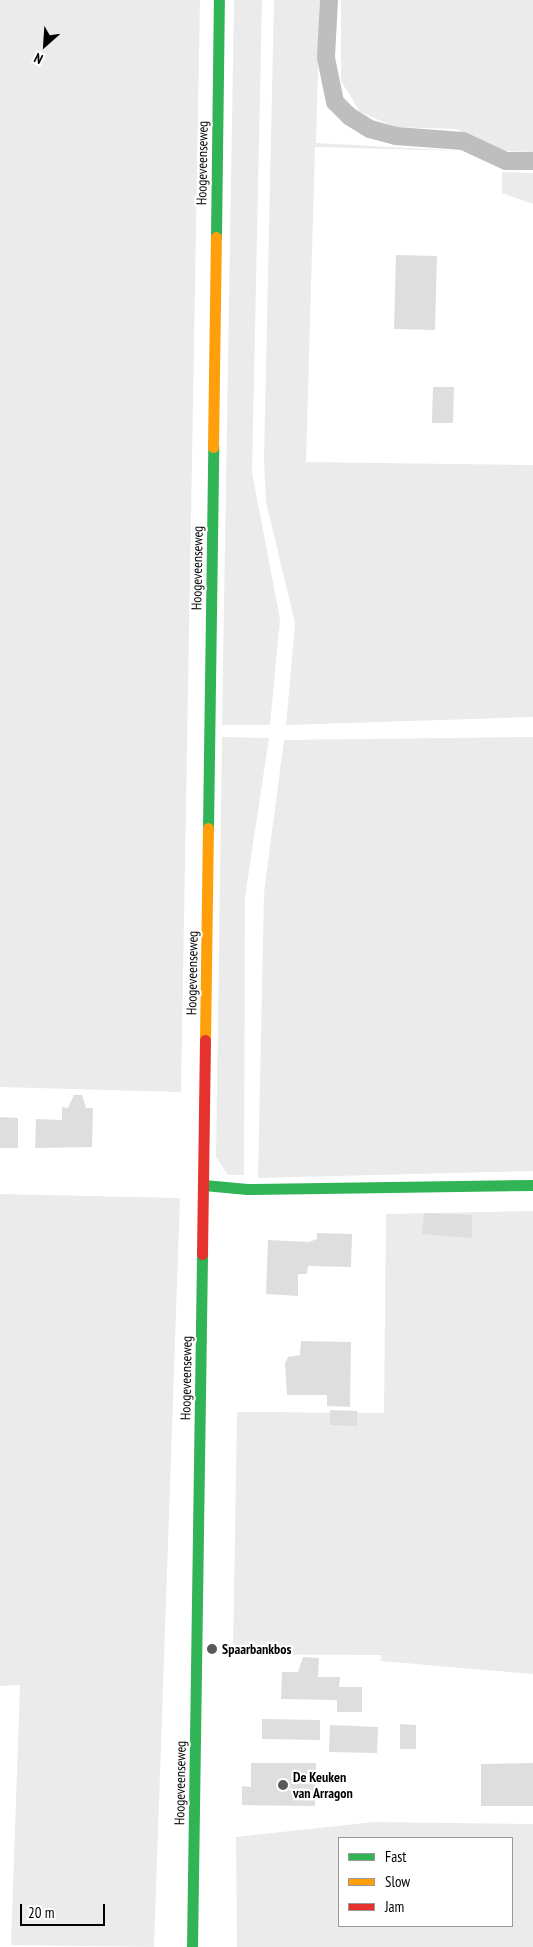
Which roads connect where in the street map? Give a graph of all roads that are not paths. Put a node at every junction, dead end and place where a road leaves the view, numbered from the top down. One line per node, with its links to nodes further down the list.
1 (219, 0): 5 (main road, Hoogeveenseweg)
2 (330, 0): 3 (lane)
3 (533, 161)
4 (533, 1184): 5 (main road)
5 (204, 1185): 6 (main road, Hoogeveenseweg)
6 (192, 1947)

